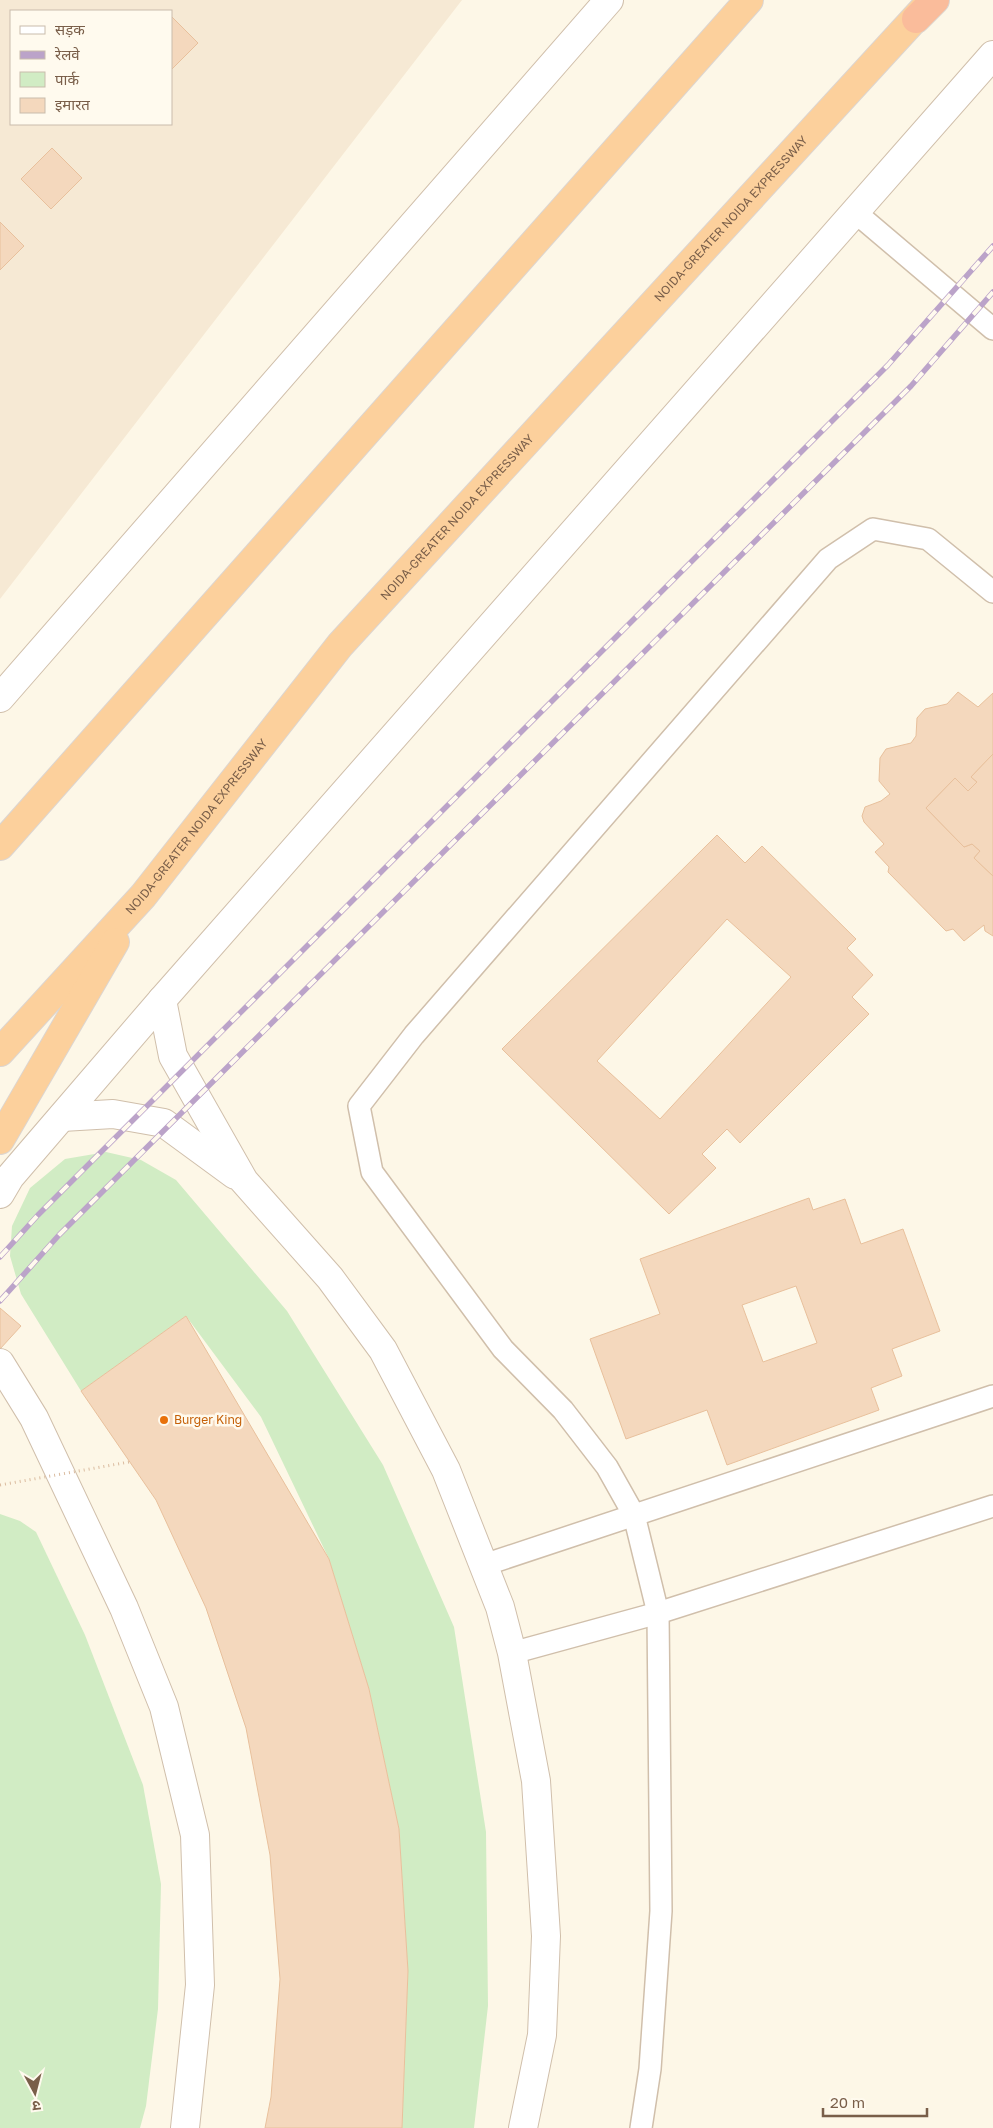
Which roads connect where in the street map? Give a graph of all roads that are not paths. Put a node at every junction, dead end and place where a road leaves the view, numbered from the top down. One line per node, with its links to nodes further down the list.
1 (609, 0): 8 (street)
2 (749, 0): 9 (highway)
3 (928, 6): 10 (highway, NOIDA-GREATER NOIDA EXPRESSWAY)
4 (993, 55): 5 (street)
5 (855, 212): 6 (lane); 11 (street)
6 (993, 330)
7 (993, 592): 20 (lane)
8 (0, 698)
9 (0, 846)
10 (143, 896): 12 (highway, NOIDA-GREATER NOIDA EXPRESSWAY); 14 (highway)
11 (162, 1000): 13 (street); 15 (street)
12 (0, 1052)
13 (62, 1117): 15 (street); 16 (street)
14 (0, 1140)
15 (244, 1181): 21 (street)
16 (0, 1194)
17 (0, 1363): 24 (street)
18 (993, 1396): 20 (lane)
19 (993, 1506): 22 (lane)
20 (634, 1515): 21 (lane); 22 (lane)
21 (484, 1565): 23 (street)
22 (658, 1613): 23 (lane); 26 (lane)
23 (512, 1653): 25 (street)
24 (185, 2128)
25 (523, 2128)
26 (641, 2128)

